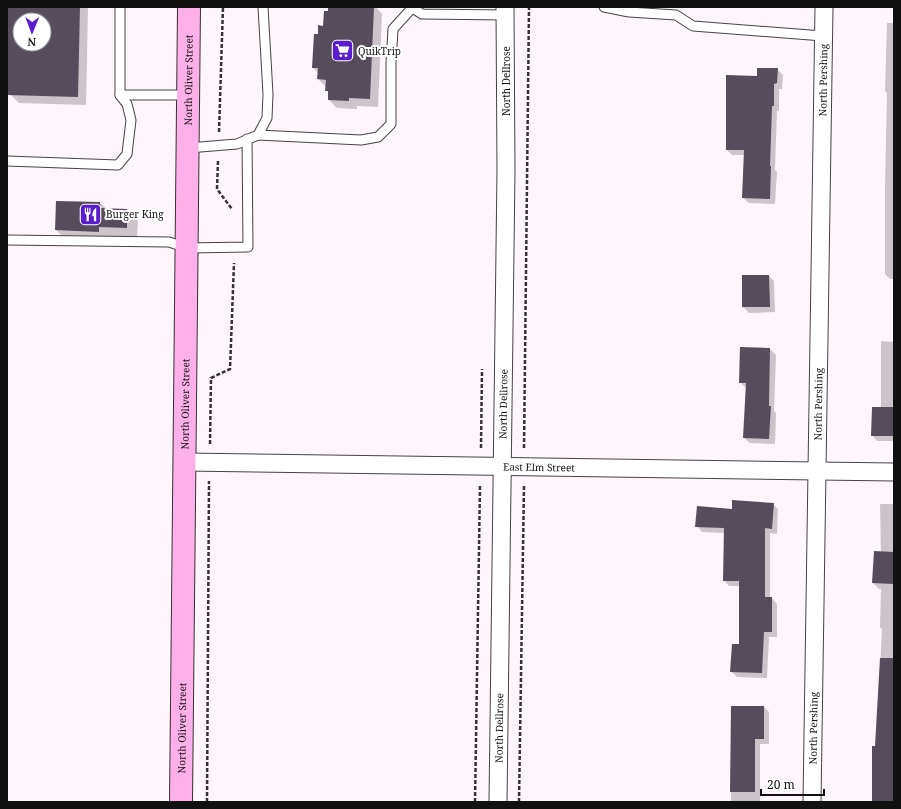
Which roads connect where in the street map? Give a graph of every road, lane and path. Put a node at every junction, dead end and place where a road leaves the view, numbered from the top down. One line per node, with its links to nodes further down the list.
1 (120, 7): 11 (lane)
2 (189, 7): 12 (main road, North Oliver Street)
3 (223, 7): 15 (path)
4 (263, 7): 13 (lane)
5 (411, 7): 9 (lane); 13 (lane)
6 (529, 7): 25 (path)
7 (604, 7): 10 (lane)
8 (824, 7): 10 (street, North Pershing)
9 (505, 11): 24 (street, North Dellrose)
10 (823, 36): 26 (street, North Pershing)
11 (120, 95): 12 (lane); 17 (lane)
12 (188, 95): 16 (main road, North Oliver Street)
13 (258, 135): 14 (lane)
14 (247, 139): 15 (lane); 21 (lane)
15 (219, 145): 16 (lane); 18 (path)
16 (188, 148): 20 (main road, North Oliver Street)
17 (7, 161)
18 (236, 213)
19 (7, 240): 20 (lane)
20 (187, 248): 21 (lane); 22 (main road, North Oliver Street)
21 (234, 248): 23 (path)
22 (185, 462): 23 (street, East Elm Street); 28 (main road, North Oliver Street)
23 (209, 463): 24 (street, East Elm Street); 29 (path)
24 (502, 467): 25 (street, East Elm Street); 30 (street, North Dellrose)
25 (524, 467): 26 (street, East Elm Street); 31 (path)
26 (817, 471): 27 (street, East Elm Street); 32 (street, North Pershing)
27 (894, 472)
28 (181, 802)
29 (207, 802)
30 (498, 802)
31 (519, 802)
32 (812, 802)

